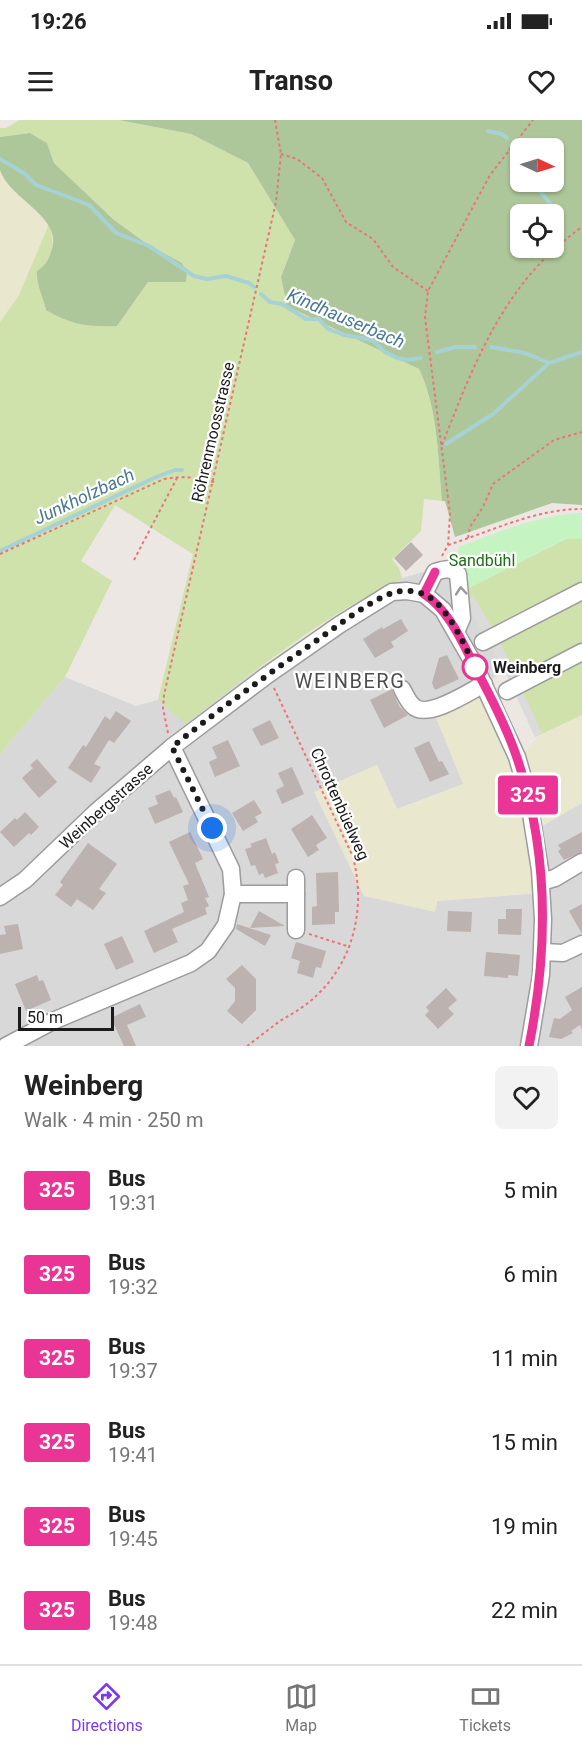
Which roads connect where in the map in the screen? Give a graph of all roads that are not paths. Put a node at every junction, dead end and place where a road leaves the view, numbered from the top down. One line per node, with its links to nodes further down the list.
1 (582, 591): 4 (street)
2 (424, 594): 3 (street); 3 (street, one-way to 2); 9 (street, Weinbergstrasse)
3 (456, 632): 6 (street)
4 (483, 642)
5 (582, 652): 8 (street)
6 (484, 684): 7 (street); 11 (street)
7 (402, 689)
8 (507, 691)
9 (172, 747): 12 (street); 13 (street, Weinbergstrasse)
10 (582, 862): 11 (street)
11 (541, 882): 16 (street)
12 (232, 894): 14 (street); 17 (street)
13 (0, 897)
14 (296, 930)
15 (582, 944): 16 (street)
16 (543, 952): 18 (street)
17 (6, 1046)
18 (529, 1046)

